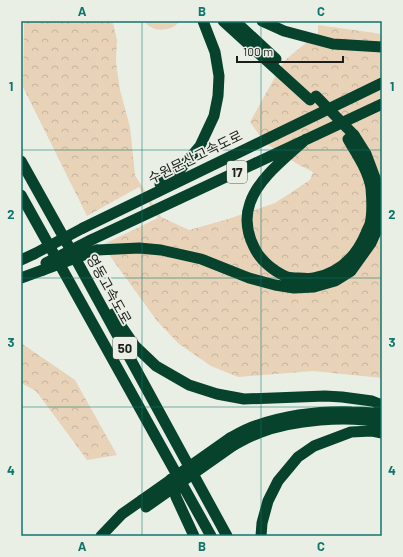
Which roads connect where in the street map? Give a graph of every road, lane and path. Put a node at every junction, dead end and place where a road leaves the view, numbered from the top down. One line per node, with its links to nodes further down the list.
1 (203, 21): 13 (highway)
2 (223, 21): 7 (highway)
3 (235, 21): 7 (highway)
4 (262, 21): 5 (highway)
5 (382, 47)
6 (382, 83): 13 (highway, 수원문산고속도로 / 17)
7 (313, 98): 9 (highway)
8 (382, 104): 10 (highway, 17)
9 (351, 137): 10 (highway); 16 (highway, bridge)
10 (306, 139): 16 (highway, 17, bridge)
11 (21, 161): 14 (highway, 영동고속도로 / 50)
12 (21, 195): 23 (highway, 50)
13 (126, 207): 15 (highway, 수원문산고속도로 / 17, bridge)
14 (73, 254): 18 (highway); 29 (highway, 영동고속도로 / 50)
15 (21, 260)
16 (42, 268): 17 (highway, 17)
17 (21, 277)
18 (382, 405)
19 (382, 415): 22 (highway)
20 (382, 424): 22 (highway)
21 (382, 433): 30 (highway)
22 (232, 441): 24 (highway, bridge)
23 (163, 450): 27 (highway); 28 (highway, 50)
24 (144, 504): 25 (highway); 26 (highway)
25 (101, 536)
26 (111, 536)
27 (194, 536)
28 (211, 536)
29 (227, 536)
30 (261, 536)

